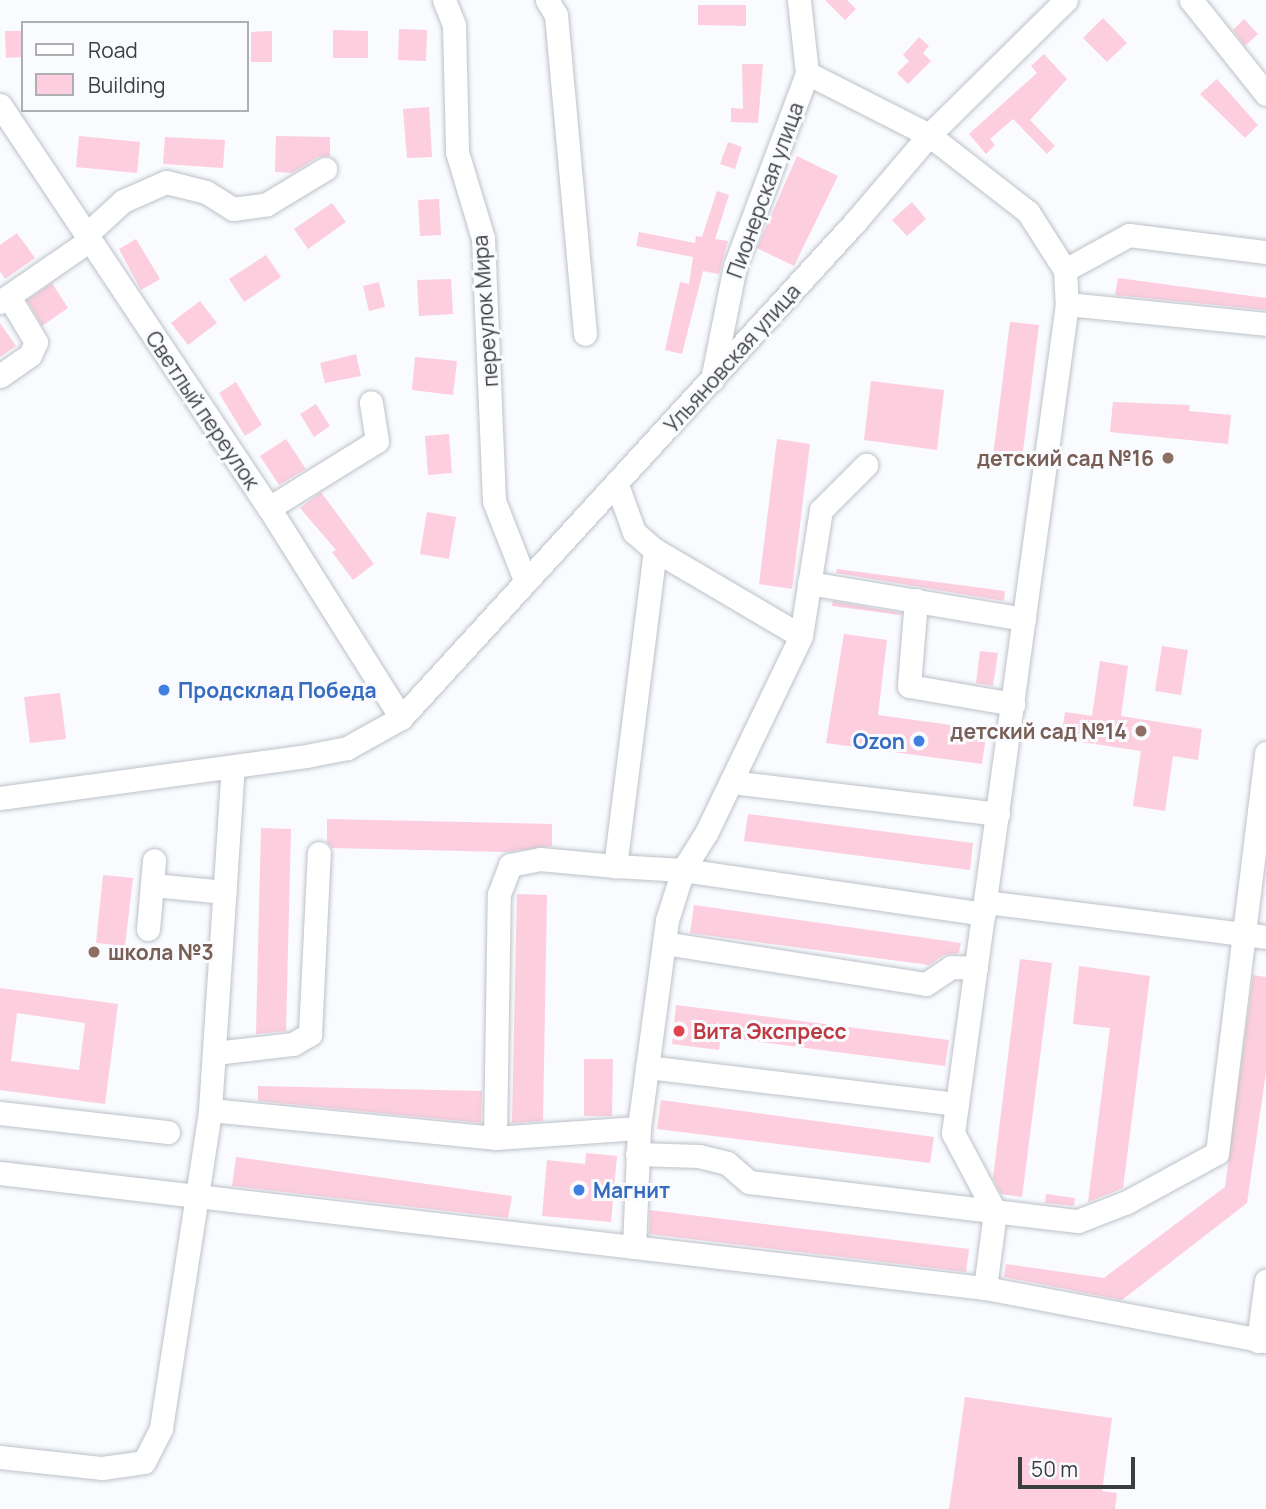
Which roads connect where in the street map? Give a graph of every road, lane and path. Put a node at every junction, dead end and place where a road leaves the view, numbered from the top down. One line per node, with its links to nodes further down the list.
1 (444, 0): 25 (street, переулок Мира)
2 (547, 0): 17 (street)
3 (799, 0): 6 (street, Пионерская улица)
4 (1066, 0): 9 (street, Ульяновская улица)
5 (1191, 0): 7 (street)
6 (807, 74): 9 (street); 19 (street, Пионерская улица)
7 (1266, 94)
8 (0, 105): 11 (street, Светлый переулок)
9 (929, 135): 13 (street); 19 (street, Ульяновская улица)
10 (325, 169): 11 (street)
11 (88, 237): 14 (street); 23 (street, Светлый переулок)
12 (1266, 252): 13 (street)
13 (1065, 270): 15 (street)
14 (4, 300): 18 (street)
15 (1068, 304): 16 (street); 28 (street)
16 (1266, 324)
17 (585, 334)
18 (0, 376)
19 (712, 380): 22 (street, Ульяновская улица)
20 (371, 402): 23 (street)
21 (866, 465): 26 (street)
22 (617, 485): 24 (street); 25 (street, Ульяновская улица)
23 (269, 508): 31 (street, Светлый переулок)
24 (654, 550): 29 (street); 39 (street)
25 (525, 580): 31 (street, Ульяновская улица)
26 (809, 583): 27 (street); 29 (street)
27 (916, 600): 28 (street); 30 (street)
28 (1024, 619): 30 (street)
29 (801, 636): 34 (street)
30 (1013, 704): 36 (street)
31 (401, 718): 33 (street, Ульяновская улица)
32 (1266, 753): 45 (street)
33 (233, 767): 35 (street, Ульяновская улица); 42 (street)
34 (731, 782): 36 (street); 40 (street)
35 (0, 798)
36 (998, 814): 43 (street)
37 (319, 853): 49 (street)
38 (155, 860): 41 (street)
39 (615, 866): 40 (street); 56 (street)
40 (682, 870): 43 (street); 47 (street)
41 (153, 885): 42 (street); 44 (street)
42 (225, 892): 49 (street)
43 (985, 908): 45 (street); 48 (street)
44 (148, 929)
45 (1242, 933): 46 (street); 60 (street)
46 (1266, 937)
47 (664, 943): 48 (street); 50 (street)
48 (976, 968): 51 (street)
49 (215, 1053): 52 (street)
50 (647, 1068): 51 (street); 54 (street)
51 (957, 1104): 60 (street)
52 (209, 1110): 56 (street); 59 (street)
53 (0, 1113): 55 (street)
54 (639, 1128): 56 (street); 57 (street)
55 (168, 1132)
56 (495, 1138)
57 (637, 1154): 60 (street); 61 (street)
58 (0, 1173): 59 (street)
59 (198, 1198): 61 (street); 65 (street)
60 (995, 1212): 63 (street)
61 (634, 1247): 63 (street)
62 (1266, 1281): 64 (street)
63 (985, 1288): 64 (street)
64 (1262, 1341)
65 (0, 1457)

